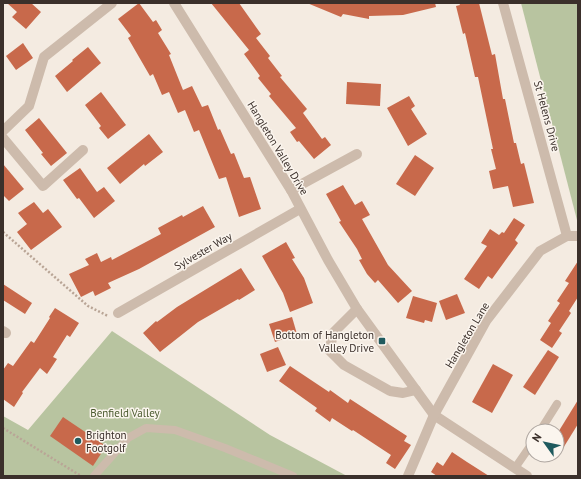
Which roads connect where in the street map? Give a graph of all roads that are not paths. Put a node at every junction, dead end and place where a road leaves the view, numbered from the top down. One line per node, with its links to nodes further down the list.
1 (112, 3): 4 (street)
2 (174, 3): 8 (street, Hangleton Valley Drive)
3 (503, 3): 10 (street, St Helens Drive)
4 (3, 131)
5 (3, 138): 6 (street)
6 (84, 150)
7 (357, 154): 8 (street)
8 (291, 190): 9 (street, Hangleton Valley Drive)
9 (300, 209): 12 (street, Hangleton Valley Drive); 13 (street, Sylvester Way)
10 (567, 236): 11 (street, Hangleton Lane); 16 (street, Hangleton Lane)
11 (578, 236)
12 (357, 308): 14 (street, Hangleton Valley Drive); 14 (street)
13 (118, 313)
14 (416, 390): 16 (street, Hangleton Valley Drive)
15 (557, 404): 17 (lane)
16 (434, 415): 19 (street, Hangleton Valley Drive); 22 (street, Hangleton Lane)
17 (545, 423)
18 (525, 454): 19 (lane)
19 (515, 468): 23 (street, Hangleton Valley Drive)
20 (94, 476): 21 (lane)
21 (293, 476)
22 (408, 476)
23 (527, 476)

